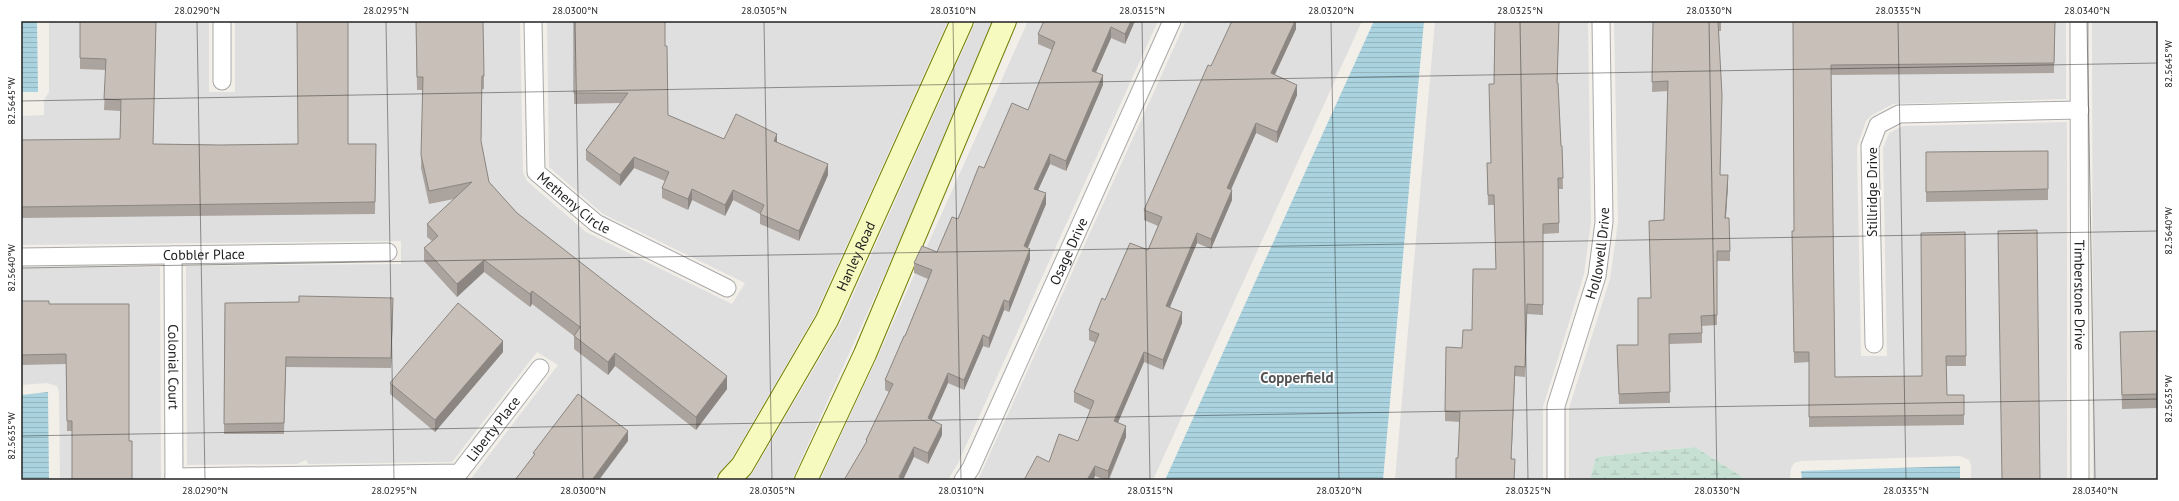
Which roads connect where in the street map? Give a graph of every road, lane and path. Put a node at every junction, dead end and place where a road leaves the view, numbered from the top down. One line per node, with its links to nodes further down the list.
1 (222, 21): 8 (street)
2 (533, 21): 13 (street, Metheny Circle)
3 (962, 21): 18 (main road, Hanley Road)
4 (1005, 21): 19 (main road)
5 (1172, 21): 20 (street, Osage Drive)
6 (1601, 21): 21 (street, Hollowell Drive)
7 (2079, 21): 9 (street, Timberstone Drive)
8 (222, 81)
9 (2080, 110): 14 (street, Stillridge Drive); 22 (street, Timberstone Drive)
10 (388, 252): 11 (street, Cobbler Place)
11 (173, 255): 12 (street, Cobbler Place); 16 (street, Colonial Court)
12 (21, 257)
13 (727, 288)
14 (1874, 344)
15 (540, 368): 17 (street, Liberty Place)
16 (174, 478): 17 (street, Liberty Place)
17 (301, 478)
18 (729, 480)
19 (806, 480)
20 (963, 480)
21 (1556, 480)
22 (2080, 480)

